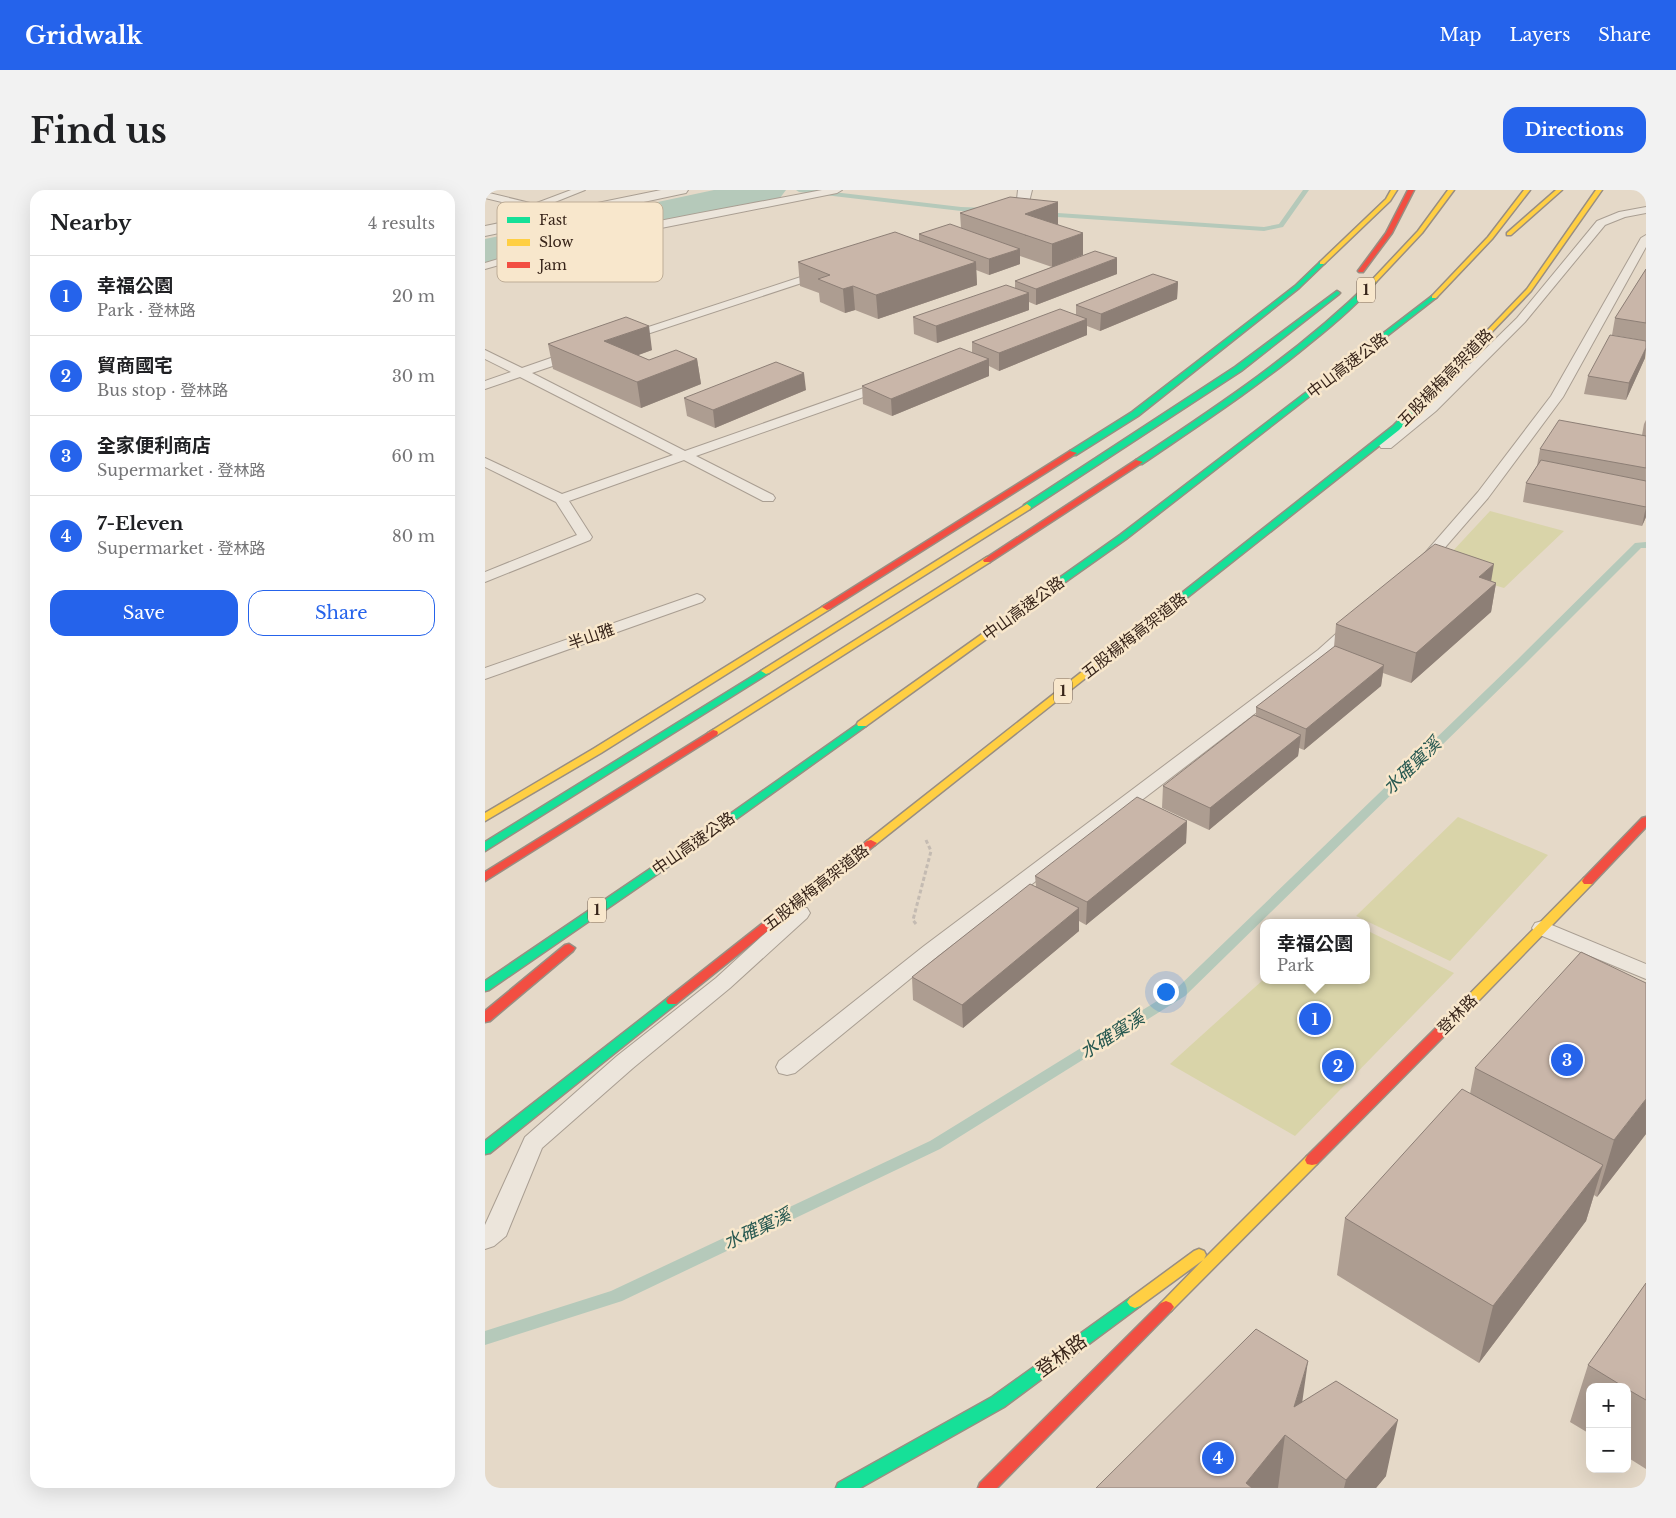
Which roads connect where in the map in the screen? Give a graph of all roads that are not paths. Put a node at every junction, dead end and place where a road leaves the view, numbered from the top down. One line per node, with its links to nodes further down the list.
1 (580, 190): 12 (lane)
2 (681, 190): 13 (street)
3 (837, 190): 15 (lane)
4 (1394, 190): 38 (main road)
5 (1411, 190): 20 (main road)
6 (1451, 190): 26 (main road, 1)
7 (1527, 190): 21 (main road, 中山高速公路 / 1)
8 (1559, 190): 21 (main road)
9 (1599, 190): 50 (main road, 五股楊梅高架道路 / 1)
10 (485, 195): 11 (lane)
11 (514, 202)
12 (548, 202)
13 (622, 202)
14 (1646, 210): 52 (lane)
15 (663, 225)
16 (1646, 238): 33 (lane)
17 (497, 262): 18 (lane)
18 (485, 266)
19 (836, 268): 22 (lane)
20 (1347, 286): 26 (main road); 41 (main road)
21 (1430, 302): 40 (main road, 中山高速公路 / 1)
22 (614, 342)
23 (586, 351): 25 (lane)
24 (485, 354): 25 (lane)
25 (521, 372): 28 (lane); 29 (lane)
26 (1266, 376): 42 (main road, 1)
27 (897, 380): 29 (lane)
28 (485, 385)
29 (686, 456): 31 (lane); 32 (lane)
30 (485, 462): 32 (lane)
31 (768, 498)
32 (561, 500): 34 (lane)
33 (1412, 574)
34 (485, 576)
35 (697, 599): 37 (lane, 半山雅)
36 (1368, 613): 49 (lane)
37 (485, 674)
38 (485, 818)
39 (1646, 820): 44 (main road, 登林路)
40 (709, 832): 43 (main road); 47 (main road, 中山高速公路 / 1)
41 (485, 847)
42 (485, 877)
43 (605, 919)
44 (1542, 928): 46 (lane); 51 (main road, 登林路)
45 (575, 944): 48 (main road)
46 (1646, 972)
47 (485, 986)
48 (485, 1018)
49 (787, 1067)
50 (485, 1149)
51 (1267, 1206): 53 (main road, 登林路); 54 (main road, 登林路)
52 (485, 1239)
53 (844, 1488)
54 (985, 1488)

